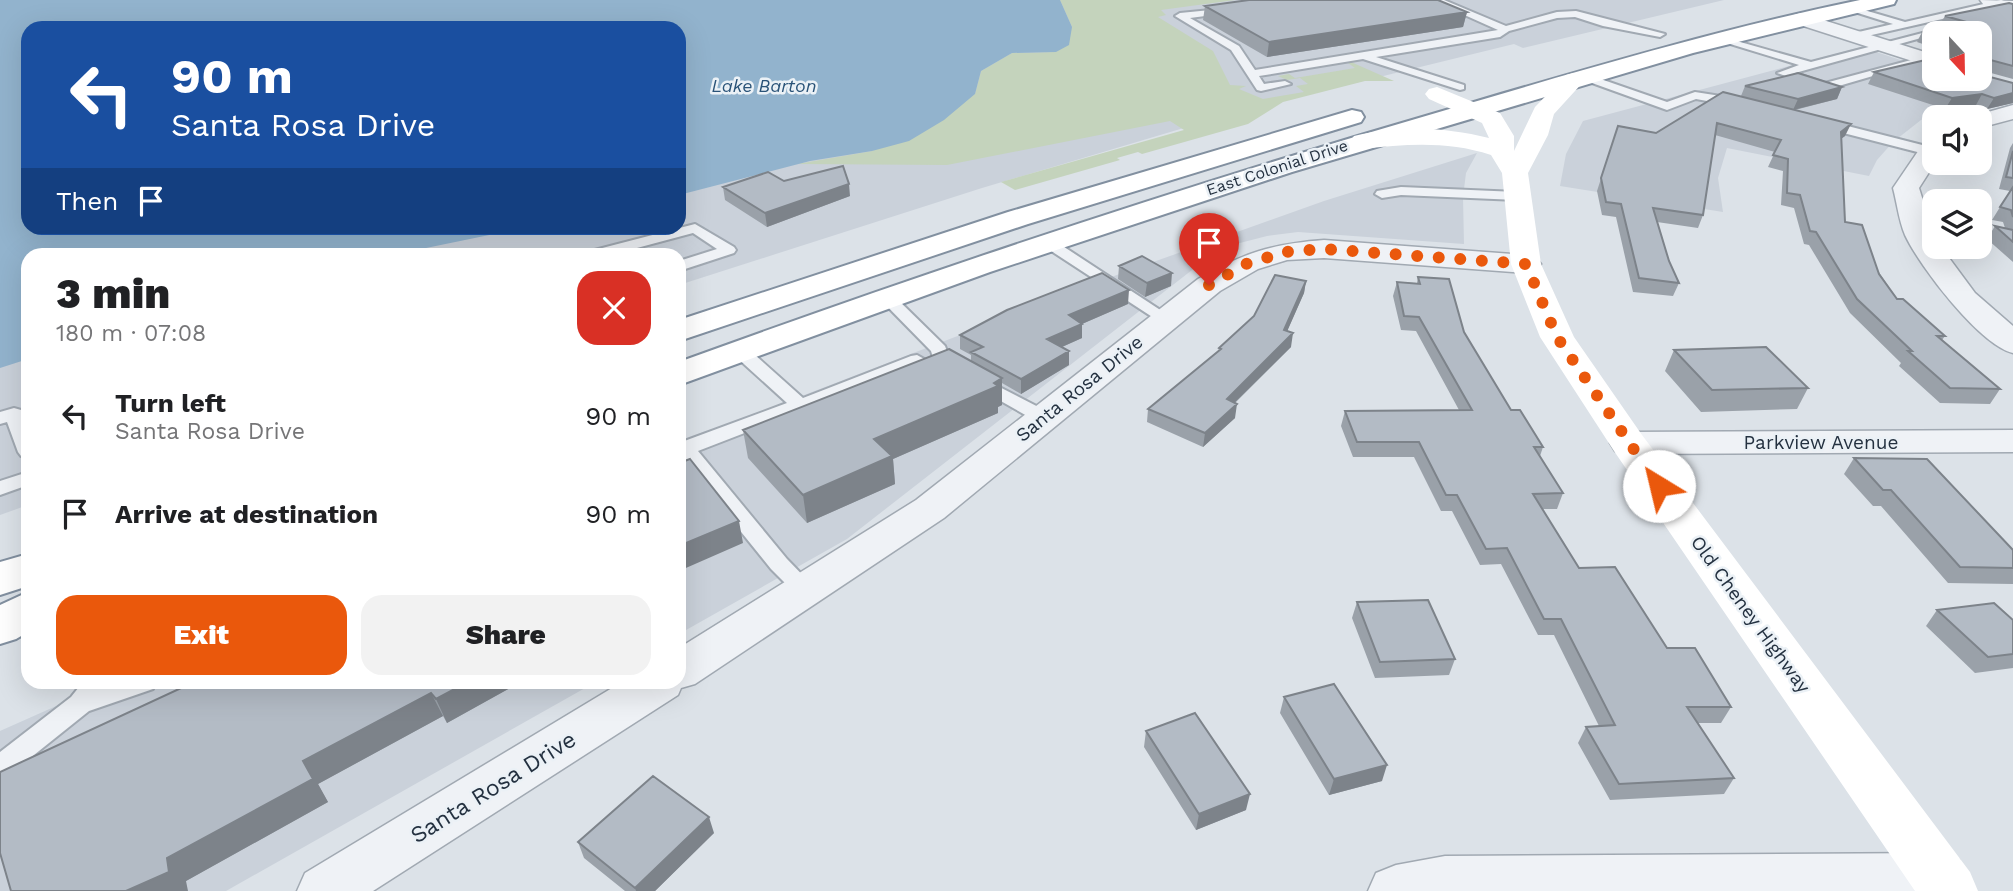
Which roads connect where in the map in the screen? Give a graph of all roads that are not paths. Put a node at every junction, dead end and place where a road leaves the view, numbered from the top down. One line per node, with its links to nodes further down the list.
1 (1436, 0): 8 (lane)
2 (1887, 0): 5 (main road, East Colonial Drive)
3 (2001, 3): 7 (lane)
4 (1244, 7): 18 (lane)
5 (1847, 8): 6 (main road, East Colonial Drive); 7 (lane)
6 (1803, 9): 9 (main road, East Colonial Drive); 10 (street); 11 (main road, East Colonial Drive)
7 (1905, 25): 10 (lane); 12 (lane)
8 (1505, 29): 9 (lane); 15 (lane)
9 (1660, 34): 13 (main road, East Colonial Drive)
10 (1854, 36): 12 (street)
11 (1719, 39): 17 (lane); 19 (main road, East Colonial Drive)
12 (1890, 44): 14 (street); 17 (lane)
13 (1616, 45)
14 (1922, 55)
15 (1360, 56): 18 (lane); 22 (lane); 22 (lane)
16 (1922, 60): 17 (lane)
17 (1810, 66)
18 (1252, 74): 21 (lane)
19 (1579, 79): 23 (lane); 24 (main road, East Colonial Drive); 29 (main road)
20 (1486, 80): 22 (main road)
21 (1285, 84)
22 (1437, 94): 24 (main road, Old Cheney Highway)
23 (1749, 105)
24 (1485, 106): 29 (main road); 30 (main road, East Colonial Drive); 33 (main road, Old Cheney Highway)
25 (1378, 110): 42 (main road, East Colonial Drive)
26 (2013, 112): 27 (street)
27 (1992, 118)
28 (1813, 122): 31 (lane)
29 (1538, 124): 33 (main road)
30 (1361, 141): 33 (main road); 37 (main road, East Colonial Drive)
31 (1922, 147)
32 (1922, 163): 46 (street)
33 (1511, 173): 34 (lane); 40 (main road, Old Cheney Highway)
34 (1382, 194)
35 (686, 230): 39 (lane)
36 (668, 235): 38 (lane)
37 (1047, 242): 41 (main road, East Colonial Drive); 43 (lane)
38 (619, 248)
39 (686, 264)
40 (1526, 264): 43 (street, Santa Rosa Drive); 55 (main road, Old Cheney Highway)
41 (887, 298): 47 (main road, East Colonial Drive); 51 (lane)
42 (712, 319): 44 (main road, East Colonial Drive); 45 (main road)
43 (1166, 319): 51 (street, Santa Rosa Drive)
44 (686, 328)
45 (686, 334)
46 (2013, 343)
47 (740, 351): 49 (main road, East Colonial Drive); 50 (lane)
48 (917, 360): 50 (lane)
49 (686, 371)
50 (800, 405): 56 (lane)
51 (1043, 417): 62 (street, Santa Rosa Drive)
52 (0, 418): 53 (lane)
53 (21, 433)
54 (2013, 441): 55 (street, Parkview Avenue)
55 (1628, 443): 73 (main road, Old Cheney Highway)
56 (686, 448)
57 (686, 454): 62 (lane)
58 (21, 480): 59 (lane)
59 (0, 488)
60 (21, 572): 61 (main road)
61 (0, 579)
62 (806, 590): 67 (street, Santa Rosa Drive)
63 (21, 614): 64 (main road)
64 (0, 627)
65 (21, 630): 66 (main road)
66 (0, 638)
67 (686, 667)
68 (92, 689): 71 (lane)
69 (124, 689): 71 (lane)
70 (650, 689): 74 (street, Santa Rosa Drive)
71 (80, 704): 72 (lane)
72 (0, 767)
73 (1944, 885): 75 (street)
74 (325, 891)
75 (1396, 891)

